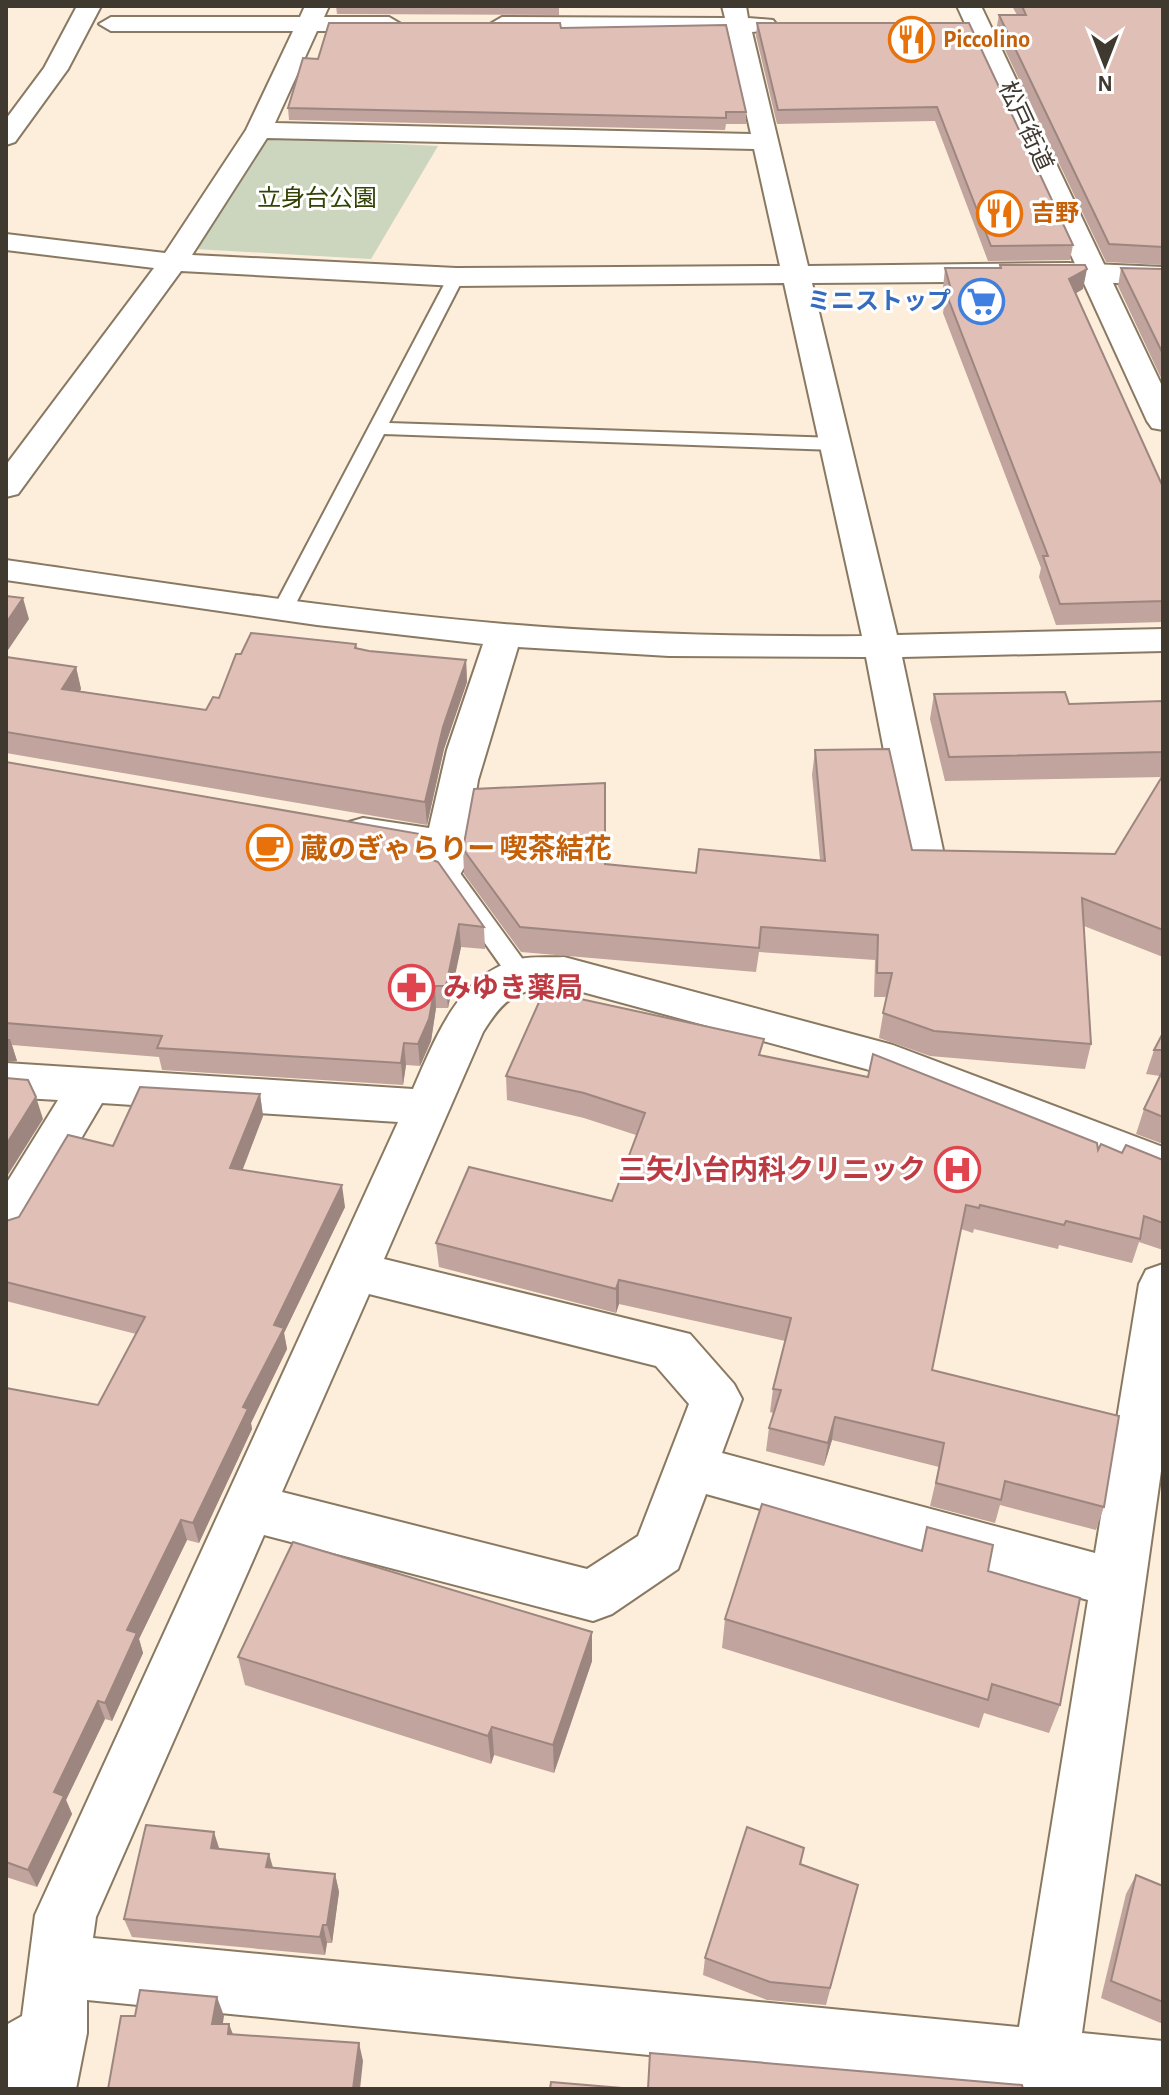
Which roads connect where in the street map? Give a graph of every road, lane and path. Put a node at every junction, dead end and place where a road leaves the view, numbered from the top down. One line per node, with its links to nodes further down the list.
1 (89, 6): 10 (street)
2 (313, 15): 5 (street); 6 (street); 9 (street)
3 (735, 16): 7 (street); 8 (street); 11 (street)
4 (968, 20): 14 (street, 松戸街道)
5 (111, 24)
6 (420, 24)
7 (483, 24)
8 (783, 25)
9 (259, 130): 11 (street); 13 (street)
10 (6, 137)
11 (766, 142): 15 (street)
12 (6, 242): 13 (street)
13 (173, 262): 17 (street); 21 (street)
14 (1094, 272): 15 (street); 16 (street); 18 (street, 松戸街道)
15 (794, 275): 17 (street); 20 (street)
16 (1163, 276)
17 (456, 277): 19 (lane)
18 (1163, 421)
19 (381, 428): 20 (lane); 23 (lane)
20 (836, 444): 26 (street)
21 (6, 487)
22 (6, 570): 23 (street)
23 (283, 609): 24 (street)
24 (504, 635): 26 (street); 29 (street)
25 (1163, 640): 26 (street)
26 (882, 647): 28 (street)
27 (325, 824): 29 (street)
28 (924, 855)
29 (444, 856): 30 (lane)
30 (520, 974): 33 (street); 34 (street)
31 (6, 1080): 32 (street)
32 (90, 1085): 33 (street); 35 (street)
33 (428, 1107): 36 (street)
34 (1163, 1166)
35 (6, 1224)
36 (355, 1271): 38 (street); 39 (street)
37 (1163, 1284): 40 (street)
38 (690, 1467): 39 (street); 40 (street)
39 (252, 1508): 41 (street)
40 (1116, 1583): 42 (street)
41 (57, 1966): 42 (street); 43 (street)
42 (1046, 2060): 44 (street)
43 (35, 2061)
44 (1163, 2073)

